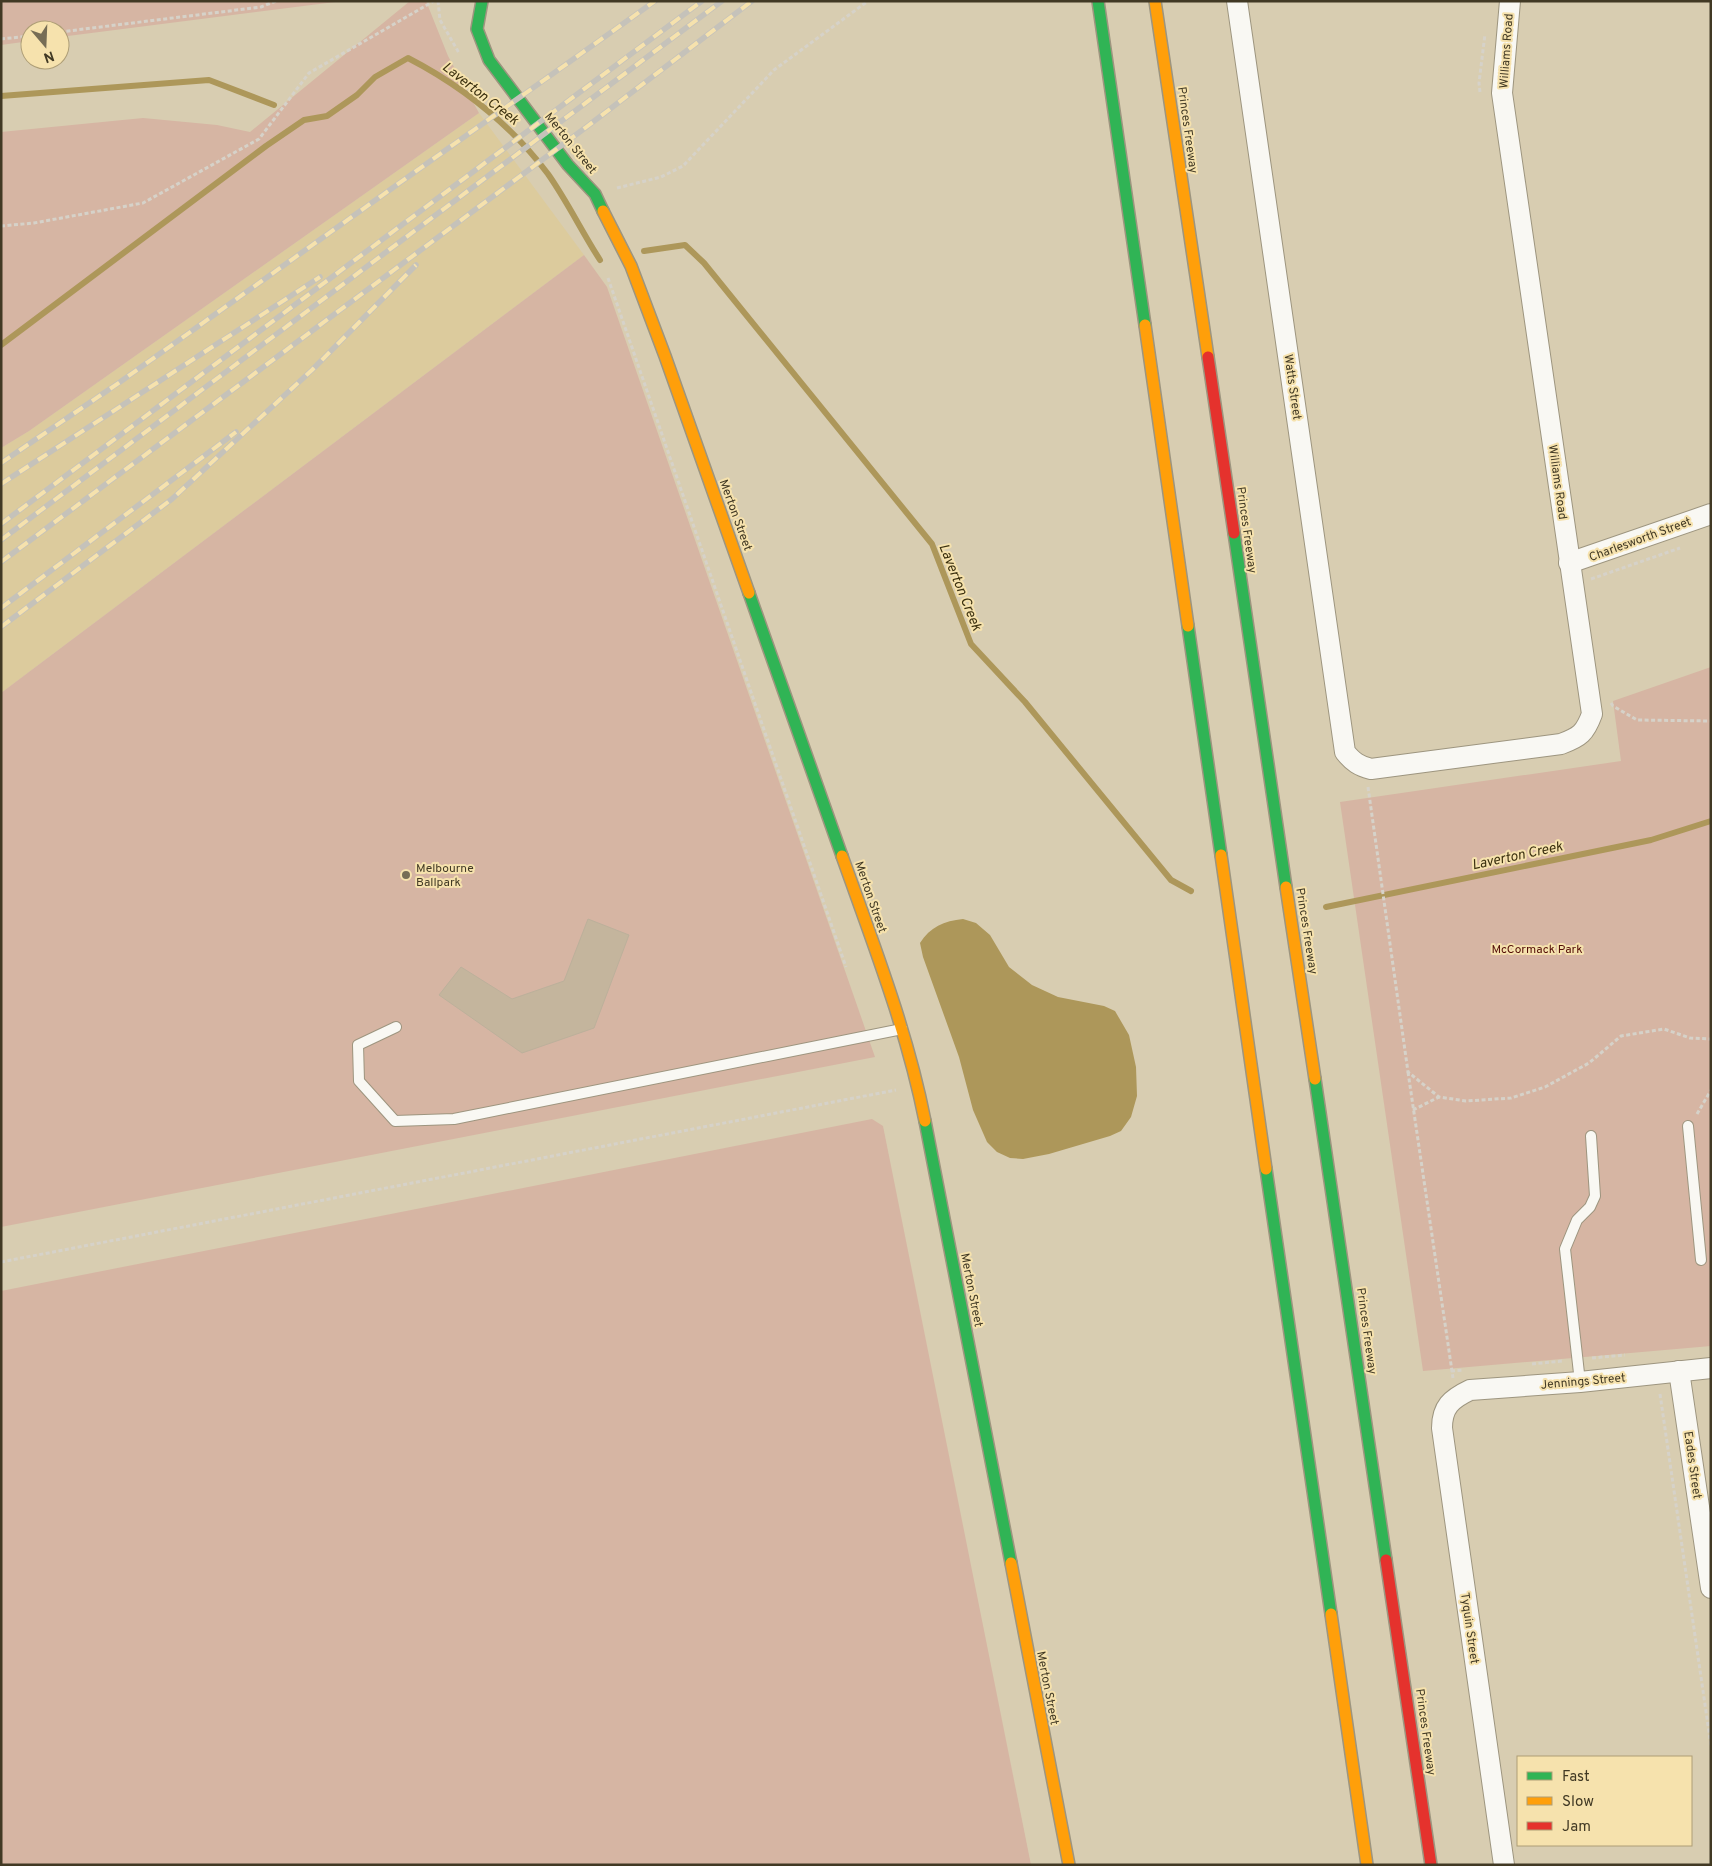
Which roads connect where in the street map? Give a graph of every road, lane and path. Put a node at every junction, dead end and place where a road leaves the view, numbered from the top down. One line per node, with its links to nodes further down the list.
1 (276, 1): 9 (path)
2 (434, 1): 13 (path)
3 (482, 1): 12 (main road, Merton Street)
4 (868, 1): 12 (path)
5 (1098, 1): 47 (main road)
6 (1155, 1): 48 (main road, Princes Freeway)
7 (1237, 1): 21 (street, Watts Street)
8 (1510, 1): 18 (street, Williams Road)
9 (70, 31)
10 (20, 37): 11 (path)
11 (1, 40)
12 (595, 194): 25 (main road, Merton Street)
13 (1, 226)
14 (605, 269): 23 (path)
15 (1711, 514): 17 (street, Charlesworth Street)
16 (1683, 547): 17 (path)
17 (1588, 557): 18 (street, Charlesworth Street)
18 (1569, 563): 21 (street, Williams Road)
19 (1609, 700): 20 (path)
20 (1711, 721)
21 (1360, 766)
22 (1368, 784): 27 (path)
23 (846, 967)
24 (396, 1027): 25 (lane)
25 (903, 1029): 28 (main road, Merton Street)
26 (1711, 1040): 30 (path)
27 (1408, 1072): 30 (path); 31 (path)
28 (918, 1086): 36 (path); 46 (main road, Merton Street)
29 (1711, 1090): 32 (path)
30 (1439, 1097): 31 (path)
31 (1413, 1110): 43 (path)
32 (1696, 1114)
33 (1688, 1126): 35 (lane)
34 (1591, 1136): 39 (lane)
35 (1701, 1260)
36 (1, 1262)
37 (1711, 1368): 38 (street, Jennings Street)
38 (1679, 1371): 39 (street, Jennings Street); 40 (street, Eades Street)
39 (1580, 1382): 43 (street, Jennings Street)
40 (1682, 1391): 41 (path); 44 (street, Eades Street)
41 (1660, 1393): 42 (path); 45 (path)
42 (1650, 1394)
43 (1456, 1396): 49 (street, Tyquin Street)
44 (1711, 1588)
45 (1711, 1746)
46 (1069, 1865)
47 (1368, 1865)
48 (1431, 1865)
49 (1504, 1865)

